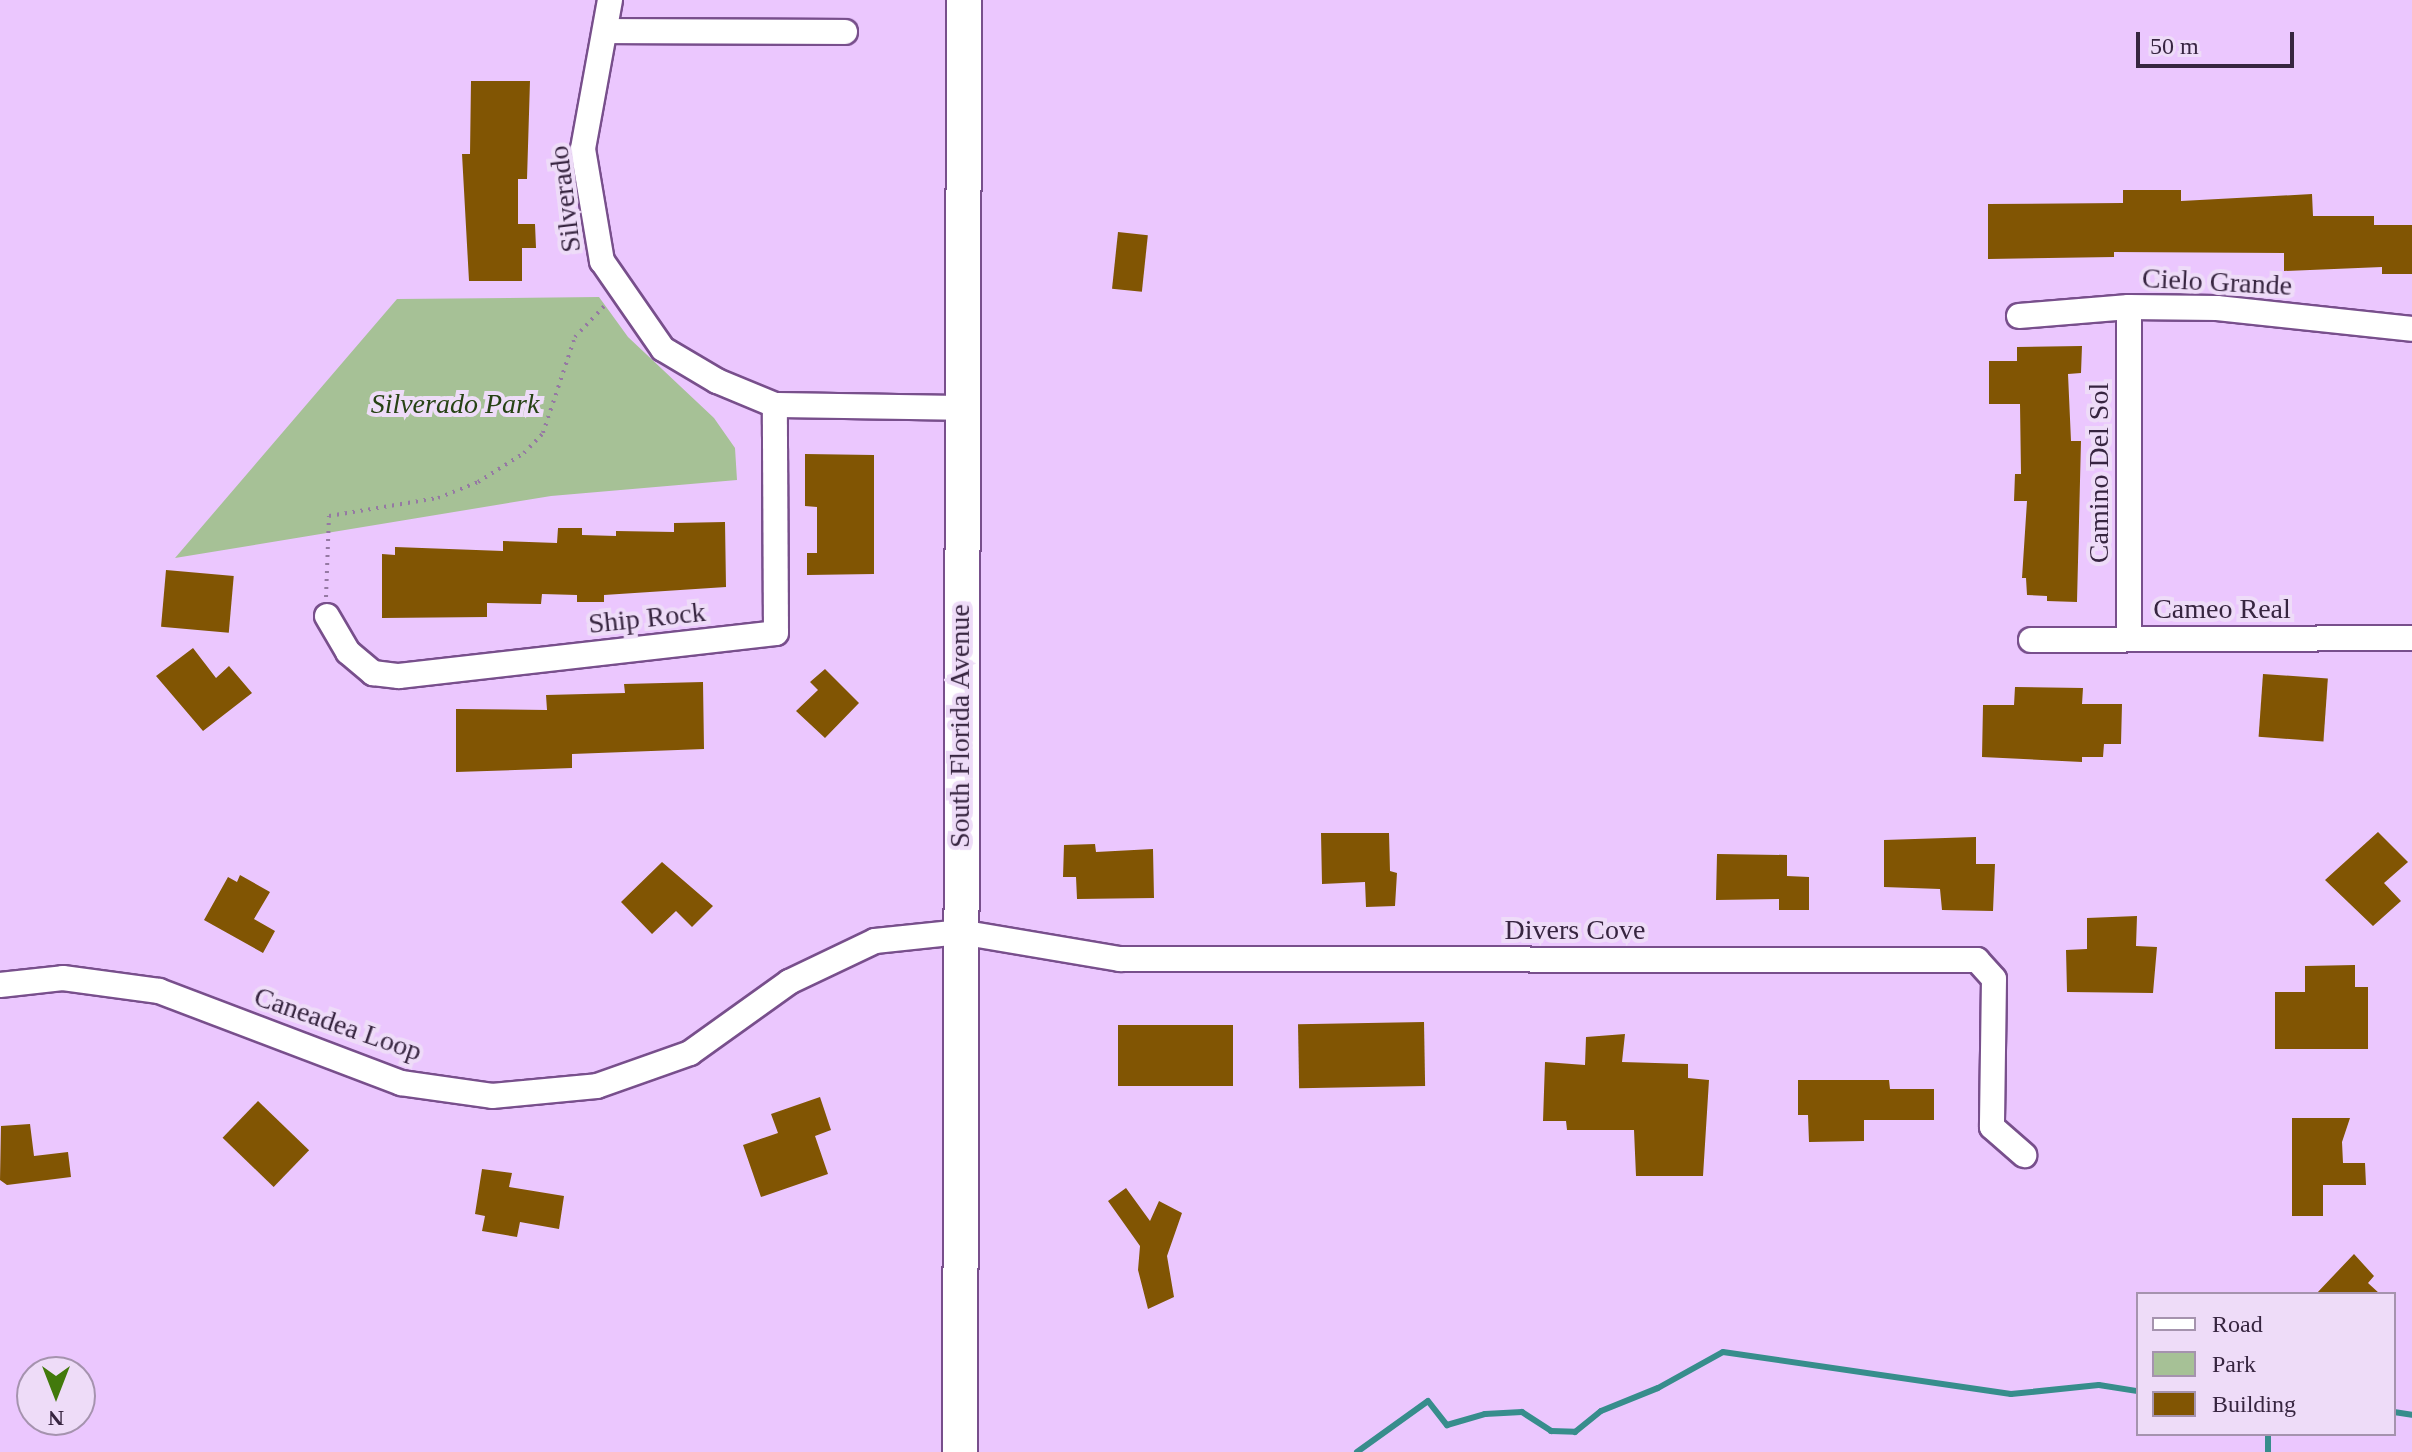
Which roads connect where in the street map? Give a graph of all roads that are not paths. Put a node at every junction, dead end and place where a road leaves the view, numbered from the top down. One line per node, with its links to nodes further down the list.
1 (610, 0): 3 (street, Silverado)
2 (964, 0): 9 (main road, South Florida Avenue)
3 (605, 31): 4 (street); 8 (street, Silverado)
4 (845, 32)
5 (2129, 307): 6 (street, Cielo Grande); 7 (street, Cielo Grande); 12 (street, Camino Del Sol)
6 (2019, 316)
7 (2412, 329)
8 (775, 405): 9 (street, Silverado); 10 (street, Ship Rock)
9 (962, 408): 14 (main road, South Florida Avenue)
10 (327, 616)
11 (2412, 638): 12 (street, Cameo Real)
12 (2129, 639): 13 (street, Cameo Real)
13 (2031, 640)
14 (960, 932): 15 (street, Caneadea Loop); 16 (street, Divers Cove); 17 (main road, South Florida Avenue)
15 (0, 985)
16 (2024, 1155)
17 (960, 1452)

